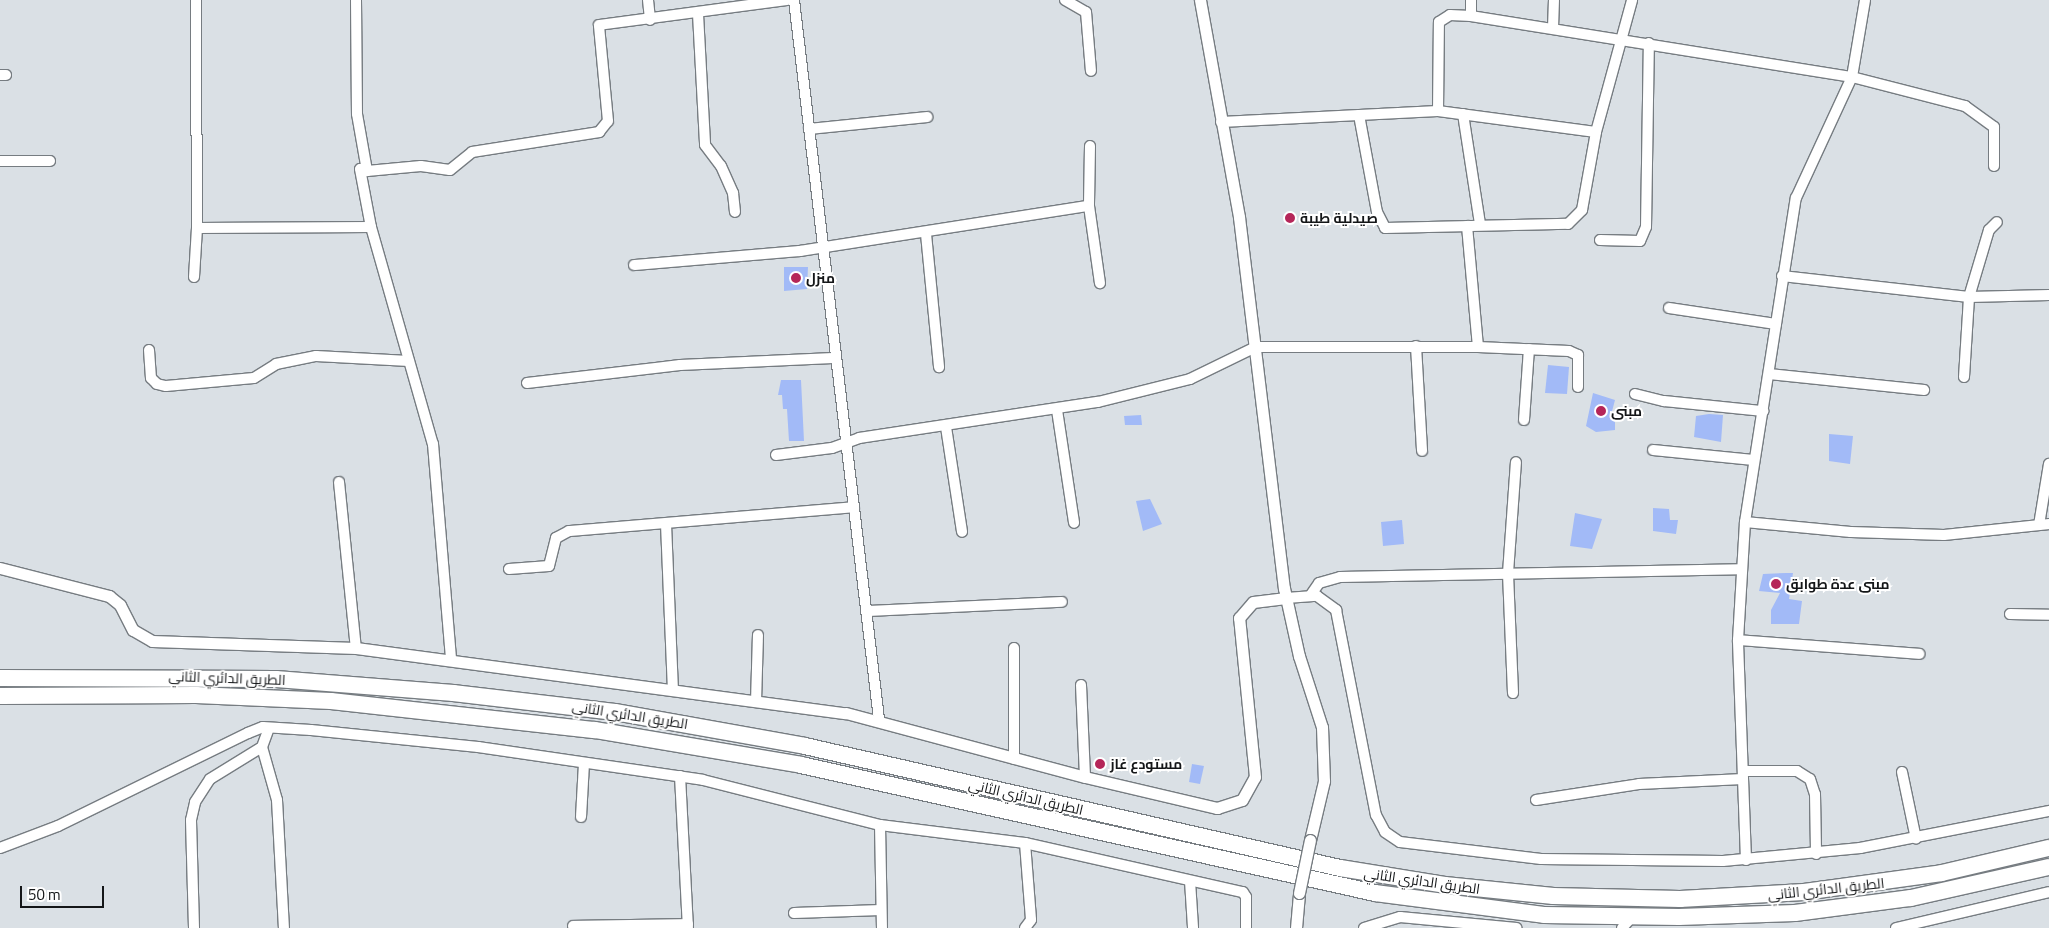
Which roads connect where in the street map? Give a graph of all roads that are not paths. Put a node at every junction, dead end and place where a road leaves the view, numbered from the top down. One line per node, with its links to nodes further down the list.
1 (196, 0): 38 (street)
2 (356, 0): 31 (street)
3 (648, 0): 14 (street)
4 (787, 0): 12 (street)
5 (794, 0): 25 (street)
6 (1065, 0): 18 (street)
7 (1200, 0): 24 (street)
8 (1471, 0): 13 (street)
9 (1554, 0): 15 (street)
10 (1632, 0): 16 (street)
11 (1865, 0): 19 (street)
12 (698, 14): 14 (street); 33 (street)
13 (1471, 16): 15 (street); 20 (street)
14 (650, 20): 31 (street)
15 (1554, 28): 16 (street)
16 (1620, 38): 17 (street); 26 (street)
17 (1649, 43): 19 (street); 40 (street)
18 (1091, 71)
19 (1852, 77): 30 (street); 43 (street)
20 (1438, 112): 21 (street); 22 (street)
21 (1463, 114): 26 (street); 35 (street)
22 (1360, 115): 24 (street); 36 (street)
23 (927, 117): 25 (street)
24 (1221, 122): 52 (street)
25 (809, 129): 41 (street)
26 (1596, 132): 35 (street)
27 (1090, 146): 32 (street)
28 (0, 161): 29 (street)
29 (50, 161)
30 (1994, 166)
31 (367, 171): 37 (street)
32 (1089, 206): 39 (street); 45 (street)
33 (735, 212)
34 (1997, 222): 47 (street)
35 (1480, 224): 36 (street)
36 (1467, 226): 51 (street)
37 (371, 227): 38 (street); 56 (street)
38 (198, 228): 44 (street)
39 (926, 234): 41 (street); 57 (street)
40 (1600, 240)
41 (820, 245): 42 (street); 55 (street)
42 (634, 265)
43 (1782, 276): 47 (street); 49 (street)
44 (194, 277)
45 (1100, 283)
46 (2049, 295): 47 (street)
47 (1969, 297): 59 (street)
48 (1669, 308): 49 (street)
49 (1776, 324): 58 (street)
50 (1416, 346): 51 (street); 52 (street); 70 (street)
51 (1478, 346): 53 (street)
52 (1256, 347): 64 (street); 87 (street)
53 (1528, 349): 61 (street); 66 (street)
54 (150, 350): 56 (street)
55 (833, 358): 60 (street); 68 (street)
56 (409, 361): 97 (street)
57 (939, 367)
58 (1769, 374): 62 (street); 65 (street)
59 (1964, 377)
60 (527, 382)
61 (1578, 387)
62 (1924, 390)
63 (1635, 394): 65 (street)
64 (1058, 410): 67 (street); 78 (street)
65 (1763, 411): 72 (street)
66 (1524, 420)
67 (946, 427): 68 (street); 81 (street)
68 (845, 444): 71 (street); 76 (street)
69 (1653, 450): 72 (street)
70 (1422, 451)
71 (776, 455)
72 (1754, 460): 77 (street)
73 (1516, 462): 85 (street)
74 (2049, 464): 80 (street)
75 (339, 482): 94 (street)
76 (854, 507): 79 (street); 89 (street)
77 (1745, 522): 80 (street); 84 (street)
78 (1074, 523)
79 (666, 524): 83 (street); 100 (street)
80 (2044, 524)
81 (962, 532)
82 (0, 568): 94 (street)
83 (509, 569)
84 (1740, 569): 85 (street); 93 (street)
85 (1508, 574): 86 (street); 101 (street)
86 (1310, 596): 87 (street); 122 (street)
87 (1286, 598): 112 (street); 137 (street, bridge)
88 (1062, 602): 89 (street)
89 (868, 611): 104 (street)
90 (2010, 614): 91 (street)
91 (2049, 615)
92 (758, 635): 103 (street)
93 (1738, 640): 96 (street); 110 (street)
94 (356, 648): 97 (street)
95 (1014, 648): 107 (street)
96 (1919, 654)
97 (451, 660): 100 (street)
98 (0, 678): 120 (highway, الطريق الدائري الثاني)
99 (1082, 685): 112 (street)
100 (673, 691): 103 (street)
101 (1513, 693)
102 (0, 696): 128 (highway, الطريق الدائري الثاني)
103 (756, 702): 104 (street)
104 (879, 719): 107 (street)
105 (270, 728): 106 (street); 108 (street); 119 (street)
106 (262, 747): 131 (street); 132 (street)
107 (1014, 759): 112 (street)
108 (584, 764): 111 (street); 115 (street)
109 (1902, 772): 117 (street)
110 (1743, 775): 113 (street); 121 (street); 122 (street)
111 (680, 776): 116 (street); 130 (street)
112 (1085, 777)
113 (1536, 800)
114 (2049, 811): 117 (street)
115 (581, 817)
116 (880, 825): 118 (street); 126 (street)
117 (1916, 839): 121 (street)
118 (1025, 843): 124 (street); 134 (street)
119 (0, 848)
120 (2049, 848)
121 (1816, 854): 122 (street)
122 (1746, 860)
123 (2049, 867): 128 (highway, الطريق الدائري الثاني)
124 (1190, 881): 135 (street); 136 (street)
125 (2049, 892): 140 (street)
126 (881, 910): 127 (street); 133 (street)
127 (794, 913)
128 (1627, 923)
129 (573, 926): 130 (street)
130 (688, 926)
131 (194, 928)
132 (284, 928)
133 (882, 928)
134 (1025, 928)
135 (1193, 928)
136 (1246, 928)
137 (1296, 928)
138 (1364, 928): 139 (street)
139 (1516, 928)
140 (1896, 928)

